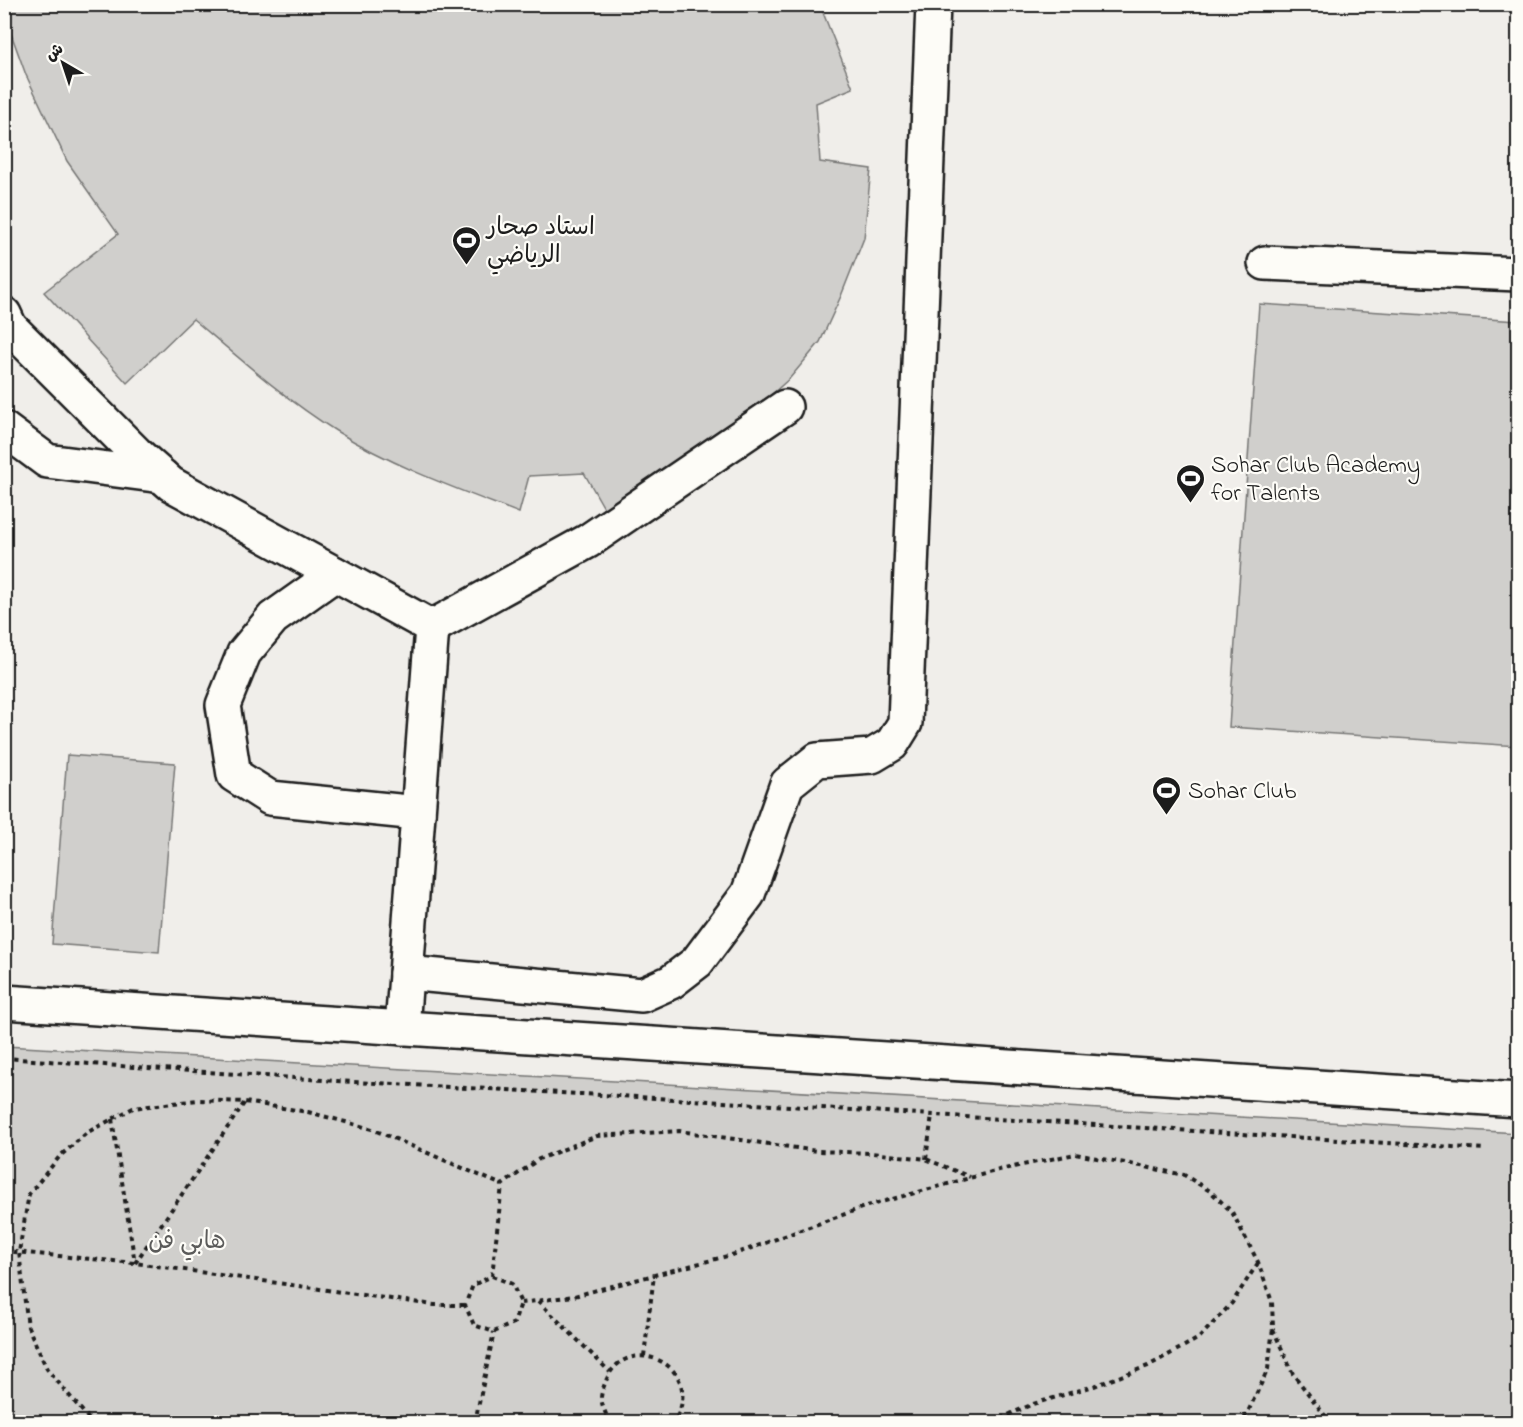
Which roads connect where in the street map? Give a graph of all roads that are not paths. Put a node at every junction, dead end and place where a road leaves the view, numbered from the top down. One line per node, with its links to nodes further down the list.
1 (933, 4): 11 (street)
2 (1265, 263): 3 (street)
3 (1518, 274)
4 (4, 314): 7 (street)
5 (785, 407): 9 (street)
6 (4, 429): 7 (street)
7 (162, 476): 8 (street)
8 (335, 574): 9 (street); 10 (street)
9 (432, 627): 10 (street)
10 (418, 813): 11 (street)
11 (406, 973): 13 (street)
12 (4, 1002): 13 (street)
13 (402, 1028): 14 (street)
14 (1518, 1100)

